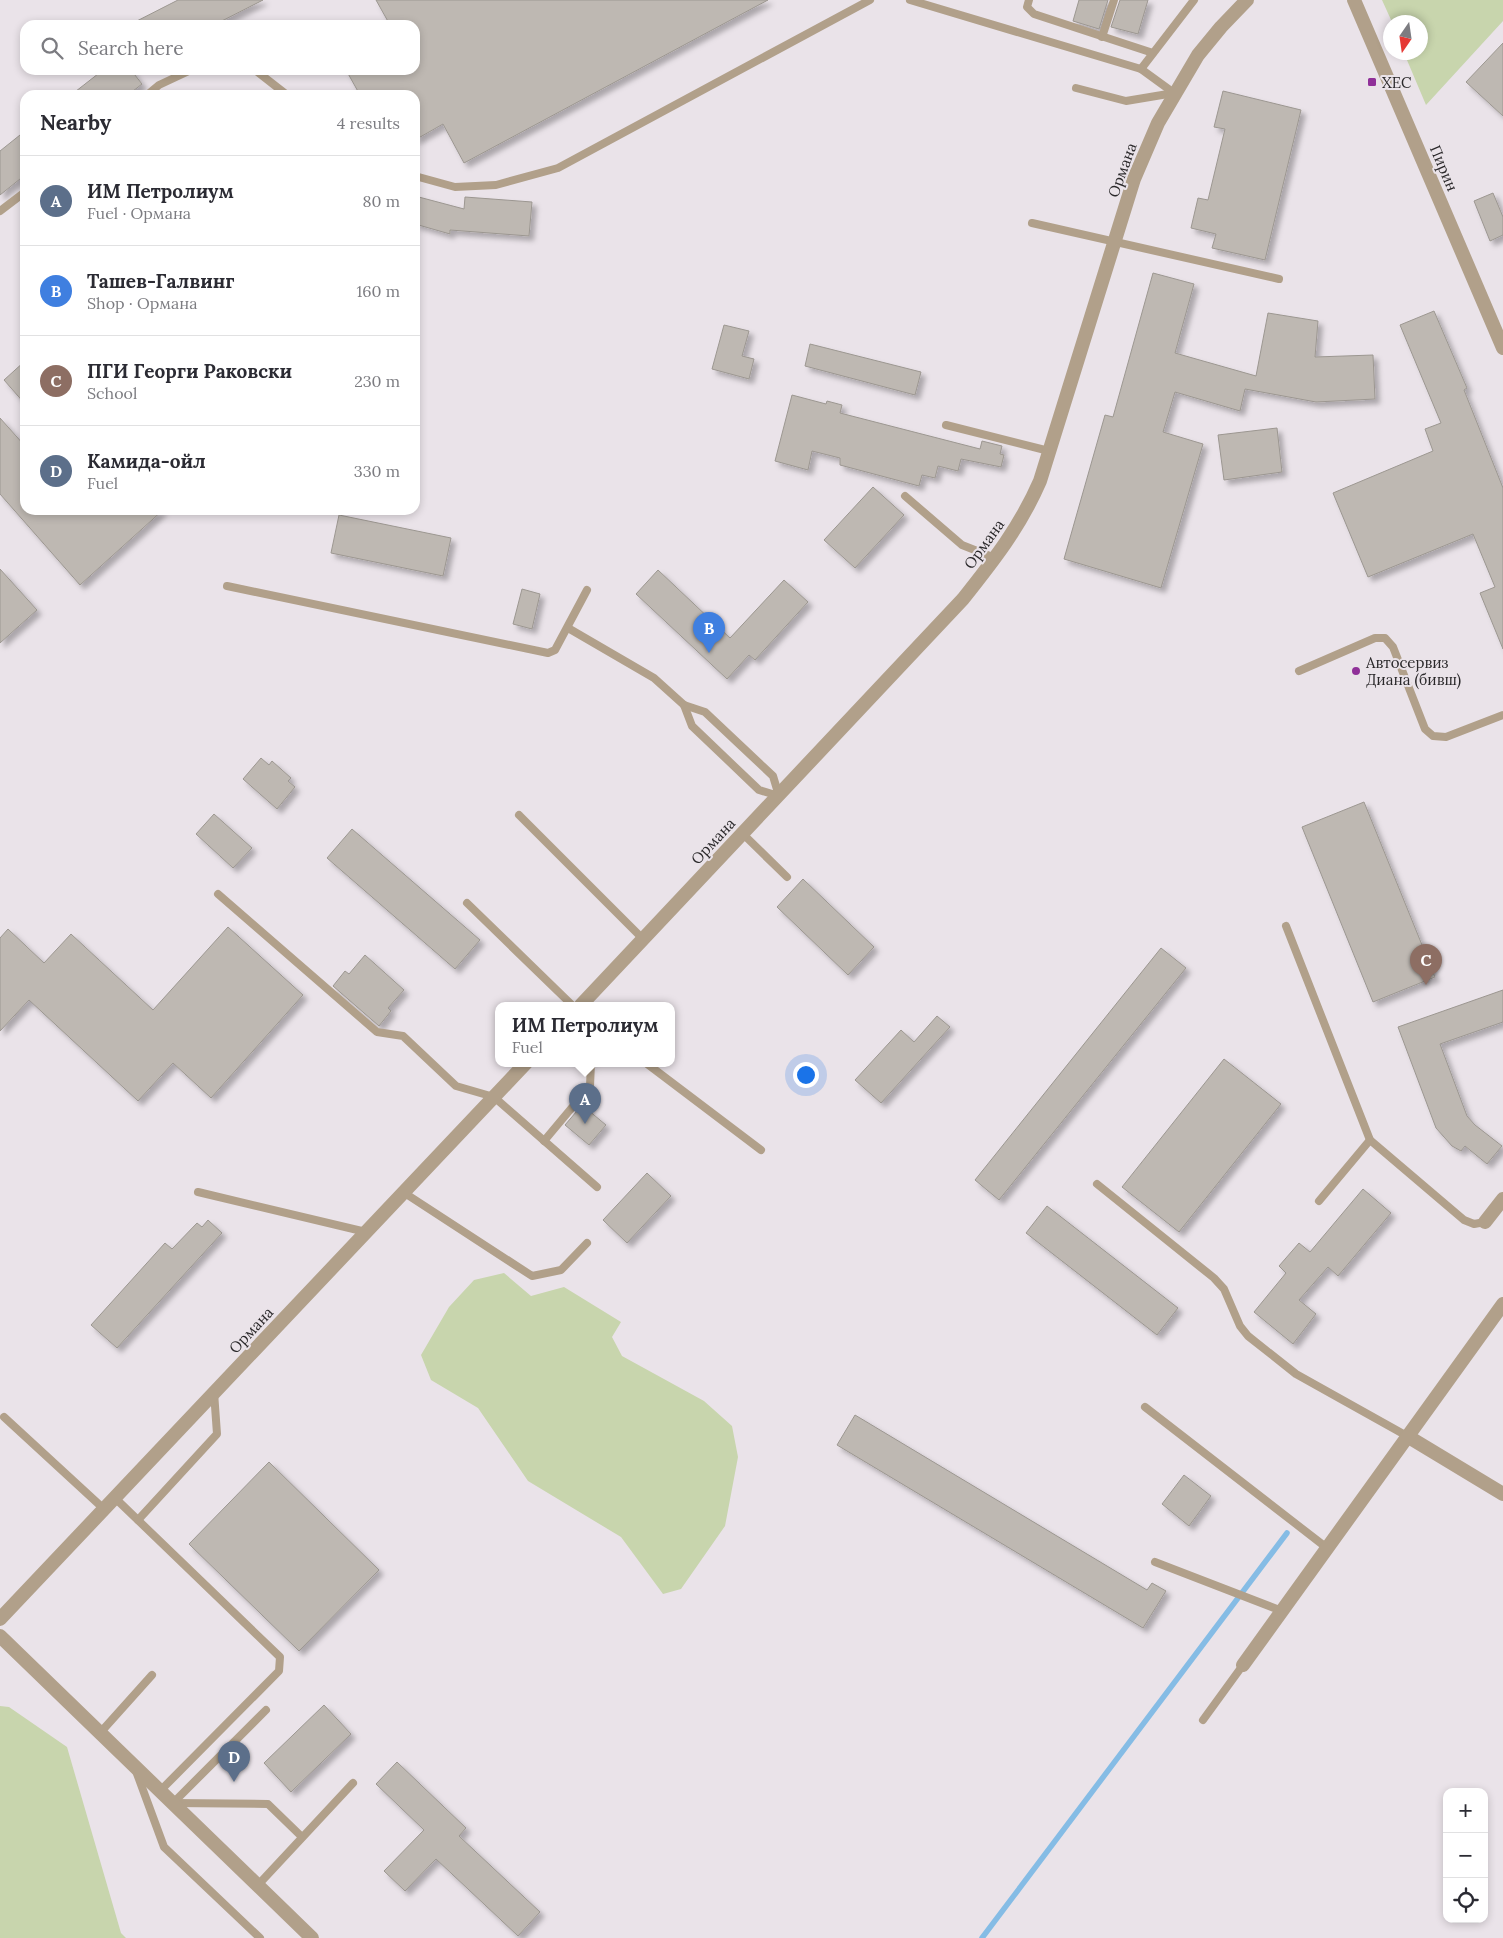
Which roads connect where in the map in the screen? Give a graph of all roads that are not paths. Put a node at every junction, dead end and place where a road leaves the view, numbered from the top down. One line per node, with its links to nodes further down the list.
1 (870, 0): 17 (lane)
2 (1029, 0): 8 (lane)
3 (1114, 0): 8 (lane)
4 (1192, 0): 9 (lane)
5 (1248, 0): 16 (street, Ормана)
6 (1354, 0): 23 (street, Пирин)
7 (915, 1): 10 (lane)
8 (1102, 37): 9 (lane)
9 (1153, 53): 10 (lane)
10 (1141, 69): 16 (lane)
11 (180, 75): 14 (lane)
12 (262, 75): 15 (lane)
13 (1076, 88): 16 (lane)
14 (153, 90)
15 (282, 90)
16 (1174, 92): 21 (street, Ормана)
17 (420, 177)
18 (20, 196): 19 (lane)
19 (0, 211)
20 (1032, 223): 21 (lane)
21 (1114, 242): 22 (lane); 25 (street, Ормана)
22 (1279, 279)
23 (1503, 348)
24 (946, 425): 25 (lane)
25 (1049, 451): 27 (street, Ормана)
26 (905, 496): 27 (lane)
27 (995, 558): 34 (street, Ормана)
28 (227, 586): 30 (lane)
29 (586, 590): 30 (lane)
30 (568, 628): 32 (lane)
31 (1299, 671): 33 (lane)
32 (684, 706): 34 (lane); 34 (lane)
33 (1503, 715)
34 (779, 796): 36 (street, Ормана)
35 (519, 815): 41 (lane)
36 (742, 834): 37 (lane); 41 (street, Ормана)
37 (787, 877)
38 (218, 894): 47 (lane)
39 (467, 903): 42 (lane)
40 (1286, 926): 48 (lane)
41 (643, 939): 43 (street, Ормана)
42 (569, 1002)
43 (583, 1002)
44 (522, 1067): 47 (street, Ормана)
45 (591, 1067): 49 (lane)
46 (651, 1067): 50 (lane)
47 (494, 1097): 49 (lane); 54 (street, Ормана)
48 (1370, 1140): 56 (lane); 57 (lane)
49 (544, 1141): 52 (lane)
50 (761, 1150)
51 (1097, 1184): 64 (lane)
52 (597, 1187)
53 (198, 1192): 58 (lane)
54 (403, 1192): 58 (street, Ормана); 59 (lane)
55 (1503, 1199): 57 (street)
56 (1319, 1201)
57 (1485, 1222)
58 (366, 1232): 61 (street, Ормана)
59 (587, 1243)
60 (1503, 1304): 64 (street)
61 (214, 1392): 66 (street, Ормана); 68 (lane)
62 (1145, 1407): 69 (lane)
63 (4, 1417): 67 (lane)
64 (1407, 1436): 65 (street); 69 (street)
65 (1503, 1494)
66 (115, 1498): 67 (street, Ормана); 68 (lane)
67 (104, 1509): 72 (street, Ормана)
68 (138, 1520): 81 (lane)
69 (1327, 1548): 71 (street)
70 (1155, 1562): 71 (lane)
71 (1282, 1611): 74 (street)
72 (0, 1619)
73 (0, 1636): 78 (street)
74 (1243, 1665): 77 (lane)
75 (152, 1675): 78 (lane)
76 (266, 1710): 82 (lane)
77 (1203, 1720)
78 (100, 1733): 79 (street)
79 (133, 1765): 81 (street); 85 (lane)
80 (353, 1783): 83 (lane)
81 (160, 1791): 82 (street)
82 (173, 1803): 83 (lane); 84 (street)
83 (302, 1837): 84 (lane)
84 (258, 1885): 86 (street)
85 (260, 1938)
86 (312, 1938)

